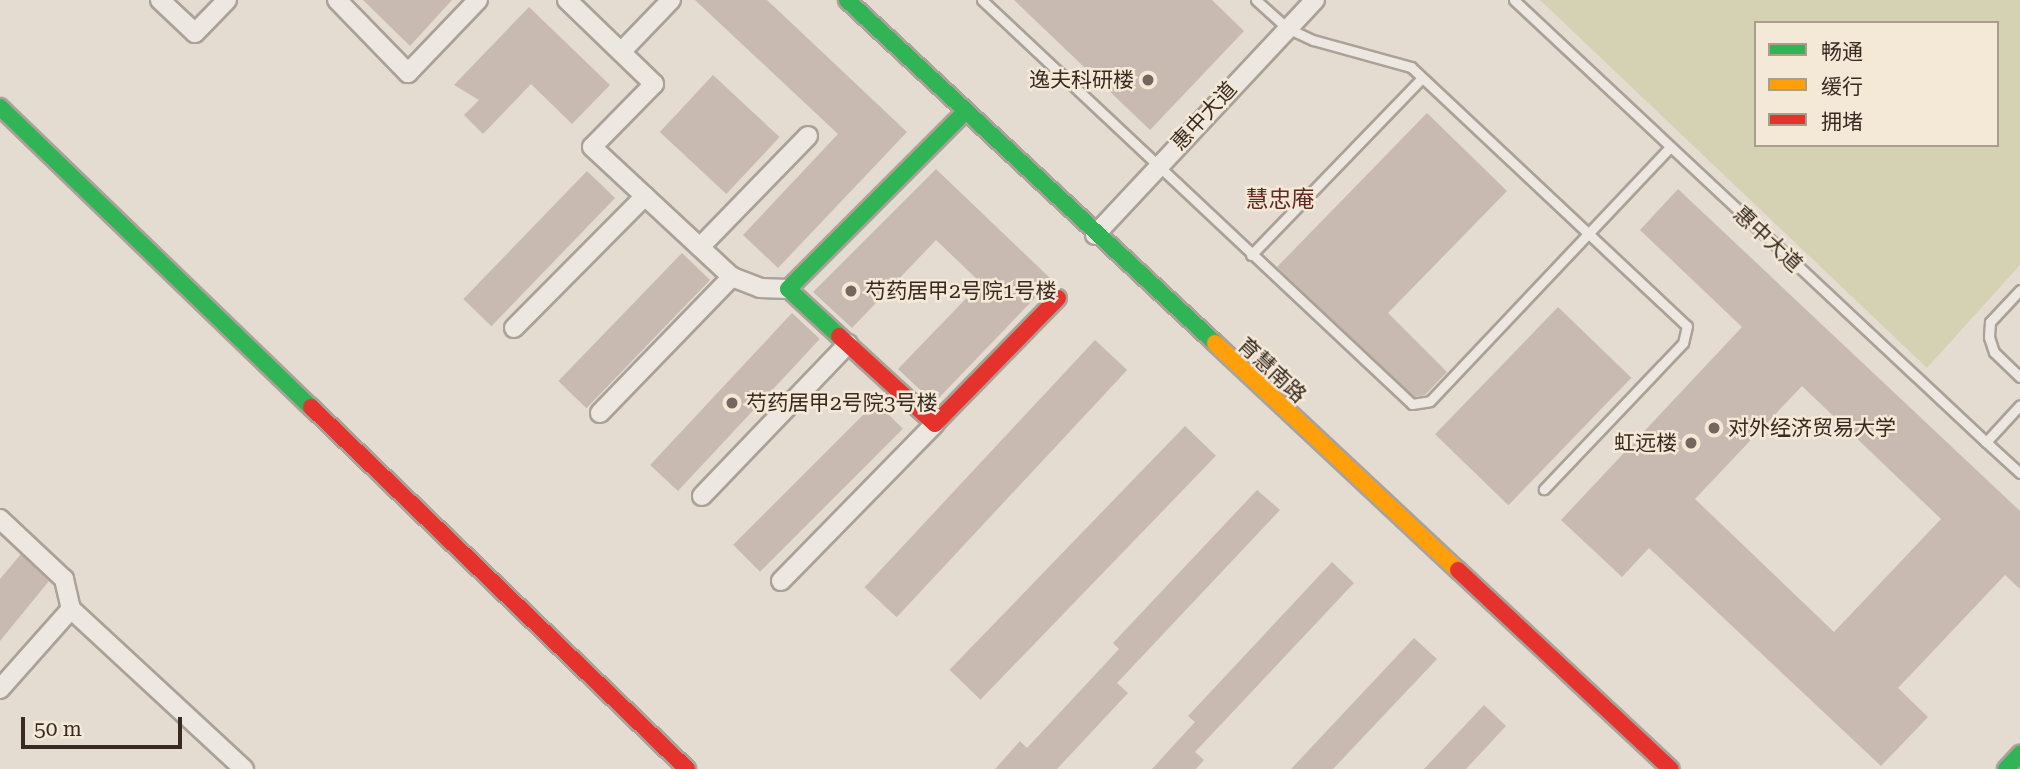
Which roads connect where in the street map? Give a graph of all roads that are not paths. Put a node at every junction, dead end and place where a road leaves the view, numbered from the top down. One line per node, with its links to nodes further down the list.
1 (160, 0): 2 (street)
2 (227, 0)
3 (337, 0): 4 (street)
4 (478, 0)
5 (567, 0): 13 (street)
6 (671, 0): 13 (street)
7 (847, 0): 16 (street, 育慧南路)
8 (982, 0): 19 (lane)
9 (1256, 0): 12 (lane)
10 (1315, 0): 12 (street, 惠中大道)
11 (1514, 0): 18 (lane, 惠中大道)
12 (1287, 28): 14 (lane); 19 (street, 惠中大道)
13 (621, 52): 20 (street)
14 (1422, 78): 22 (lane); 24 (lane)
15 (0, 107): 47 (street)
16 (964, 113): 21 (street, 育慧南路); 26 (street)
17 (808, 136): 23 (street)
18 (1670, 147): 22 (lane); 37 (lane, 惠中大道)
19 (1158, 165): 21 (street, 惠中大道); 24 (lane)
20 (645, 196): 23 (street); 29 (street)
21 (1095, 234): 48 (street, 育慧南路)
22 (1590, 234): 24 (lane); 39 (lane)
23 (700, 247): 25 (street)
24 (1251, 254)
25 (732, 277): 26 (street); 35 (street)
26 (788, 289): 30 (street)
27 (2020, 290): 32 (lane)
28 (1058, 298): 36 (street)
29 (514, 328)
30 (848, 344): 36 (street); 40 (street)
31 (2020, 360): 32 (lane)
32 (2012, 370): 33 (lane)
33 (2020, 377)
34 (2020, 405): 37 (lane)
35 (600, 413)
36 (935, 424): 42 (street)
37 (1986, 442): 38 (lane, 惠中大道)
38 (2020, 473)
39 (1544, 489)
40 (702, 496)
41 (0, 519): 43 (street)
42 (780, 581)
43 (71, 608): 44 (street); 46 (street)
44 (0, 689)
45 (2020, 754): 49 (street)
46 (244, 769)
47 (687, 769)
48 (1671, 769)
49 (2006, 769)

